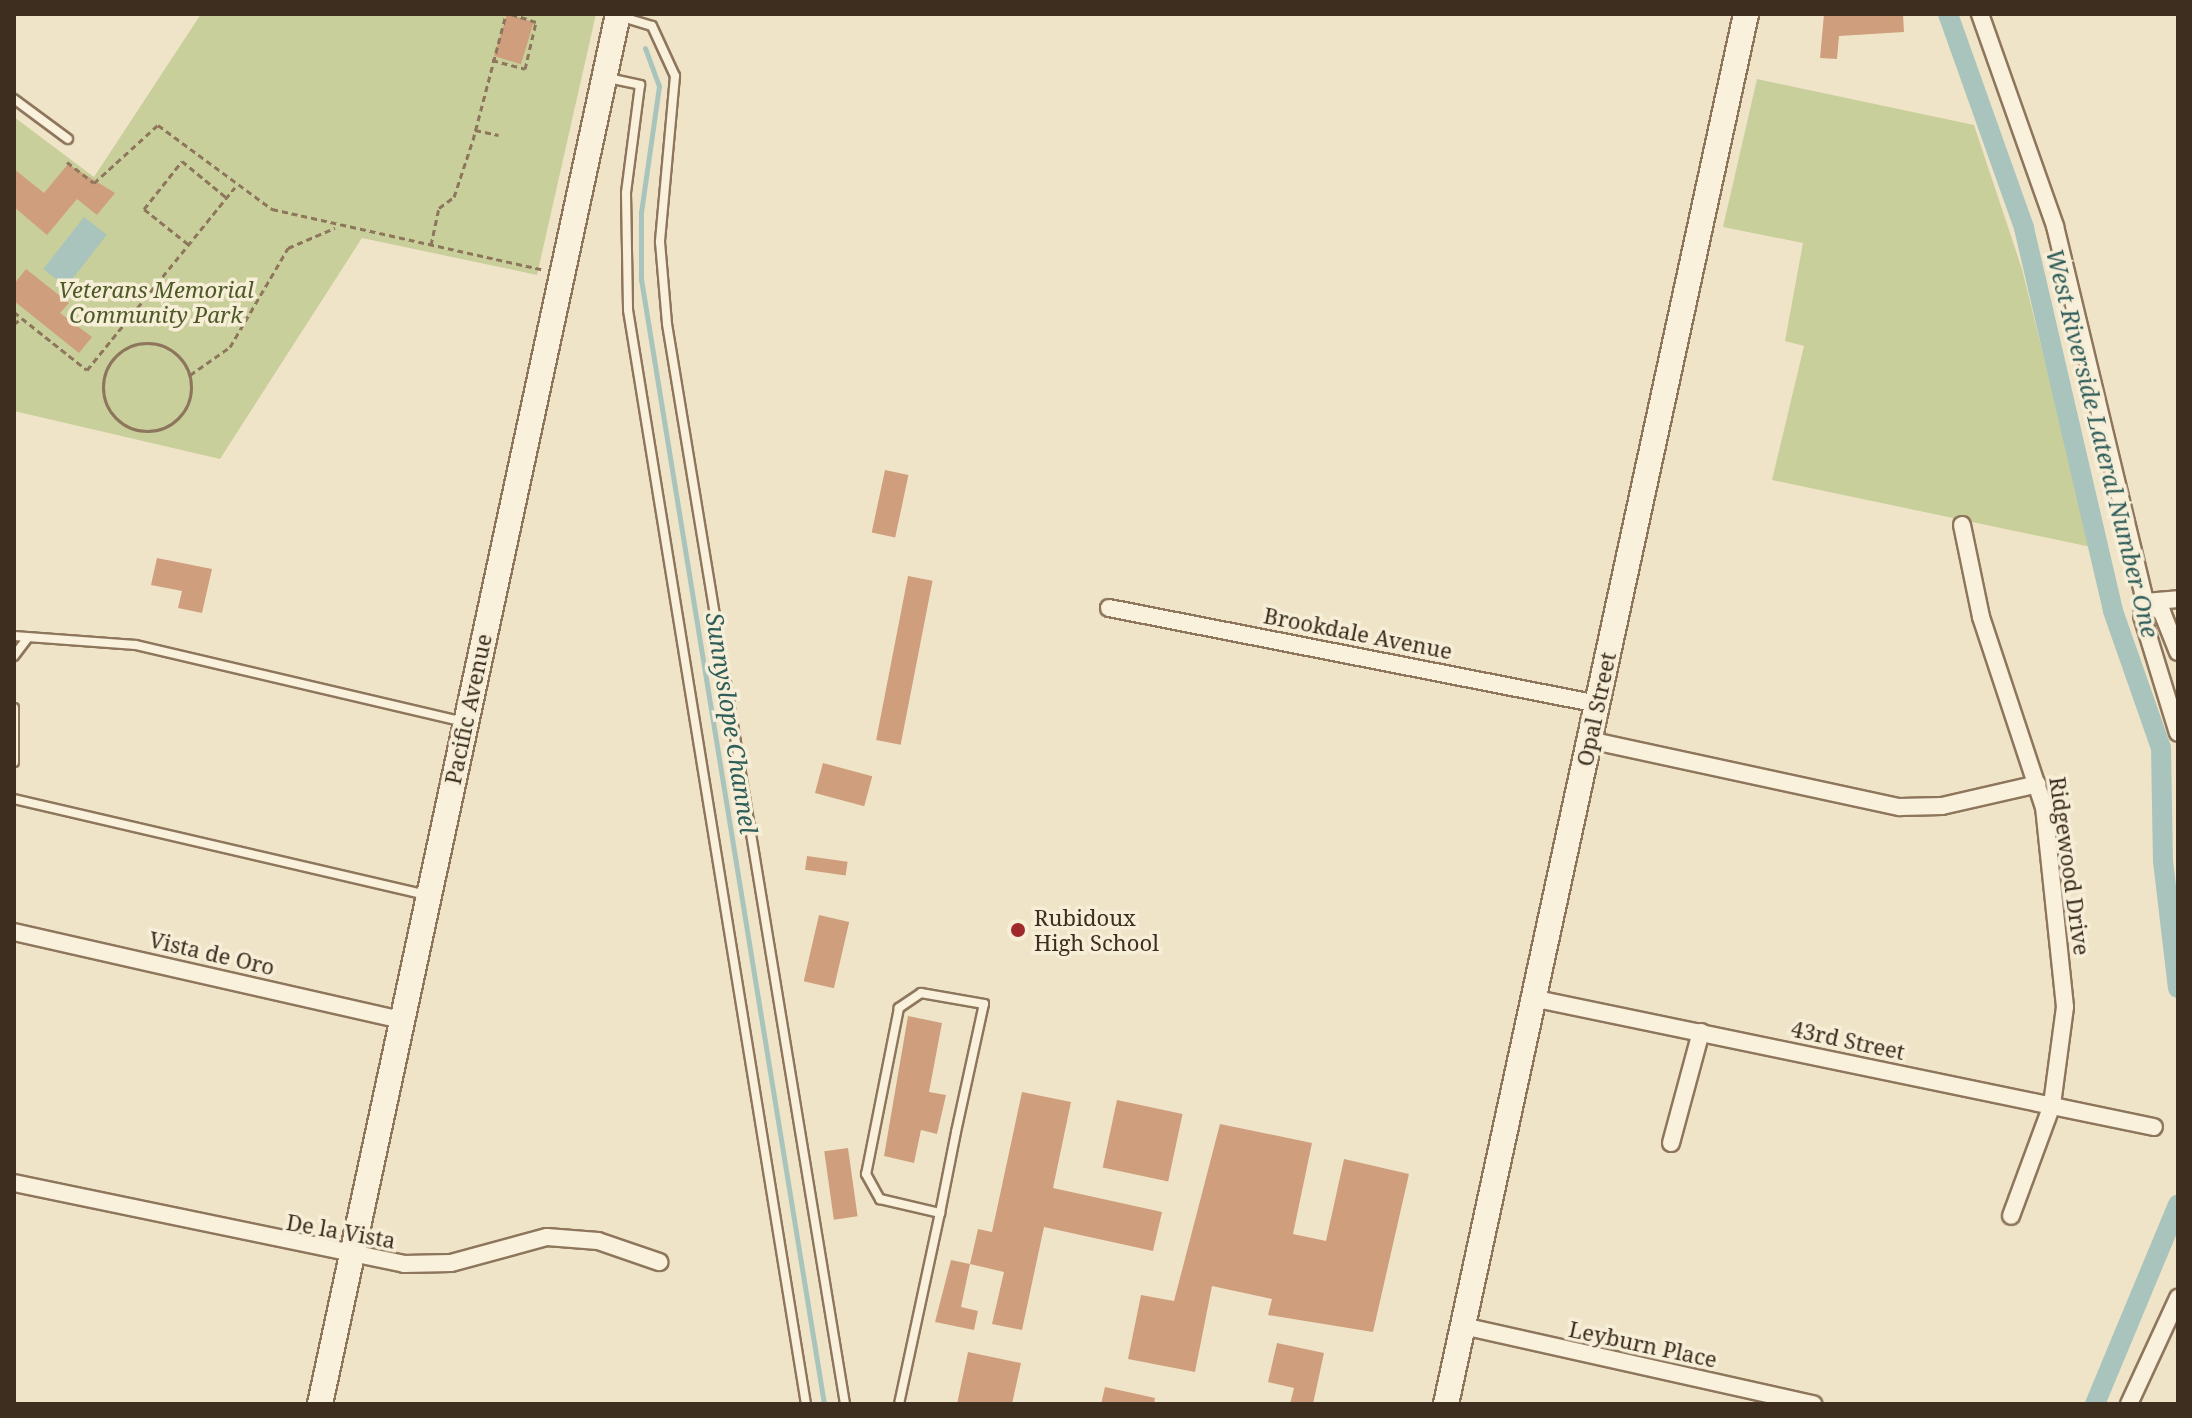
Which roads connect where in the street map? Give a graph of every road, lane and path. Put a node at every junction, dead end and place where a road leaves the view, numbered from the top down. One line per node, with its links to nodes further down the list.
1 (508, 14): 5 (path); 5 (path)
2 (1746, 14): 32 (street, Opal Street)
3 (1980, 14): 26 (street)
4 (618, 15): 6 (street, Pacific Avenue); 57 (lane)
5 (492, 60): 8 (path)
6 (605, 77): 34 (street, Pacific Avenue); 56 (lane)
7 (14, 99): 10 (lane)
8 (475, 130): 9 (path); 18 (path)
9 (498, 135)
10 (68, 139)
11 (190, 151): 12 (path); 13 (path); 14 (path)
12 (182, 161): 15 (path); 17 (path)
13 (67, 162)
14 (235, 187): 15 (path); 16 (path)
15 (227, 198): 17 (path)
16 (338, 227): 18 (path); 23 (path)
17 (188, 244): 21 (path)
18 (430, 246): 19 (path)
19 (548, 271)
20 (14, 312): 21 (path)
21 (22, 318): 22 (path)
22 (14, 324)
23 (190, 375): 23 (path)
24 (1962, 525): 38 (street, Ridgewood Drive)
25 (2178, 599): 26 (street)
26 (2145, 602): 30 (street); 35 (street)
27 (1109, 608): 32 (street, Brookdale Avenue)
28 (14, 636): 29 (lane)
29 (28, 638): 31 (lane); 34 (lane)
30 (2178, 652)
31 (14, 656)
32 (1597, 704): 36 (street, Opal Street)
33 (14, 708): 37 (lane)
34 (465, 722): 40 (street, Pacific Avenue)
35 (2178, 733)
36 (1589, 740): 38 (street); 42 (street, Opal Street)
37 (14, 762)
38 (2038, 784): 45 (street, Ridgewood Drive)
39 (14, 799): 40 (lane)
40 (428, 895): 43 (street, Pacific Avenue)
41 (14, 932): 43 (street, Vista de Oro)
42 (1532, 998): 44 (street, 43rd Street); 54 (street, Opal Street)
43 (401, 1020): 51 (street, Pacific Avenue)
44 (1701, 1032): 45 (street, 43rd Street); 47 (street)
45 (2052, 1105): 46 (street, 43rd Street); 50 (street, Ridgewood Drive)
46 (2154, 1127)
47 (1671, 1143)
48 (14, 1183): 51 (street, De la Vista)
49 (940, 1213): 49 (lane); 58 (lane)
50 (2011, 1216)
51 (351, 1256): 52 (street, De la Vista); 55 (street, Pacific Avenue)
52 (659, 1262)
53 (2178, 1298): 61 (street)
54 (1463, 1326): 59 (street, Opal Street); 60 (street, Leyburn Place)
55 (320, 1404)
56 (806, 1404)
57 (845, 1404)
58 (899, 1404)
59 (1446, 1404)
60 (1813, 1404)
61 (2129, 1404)

